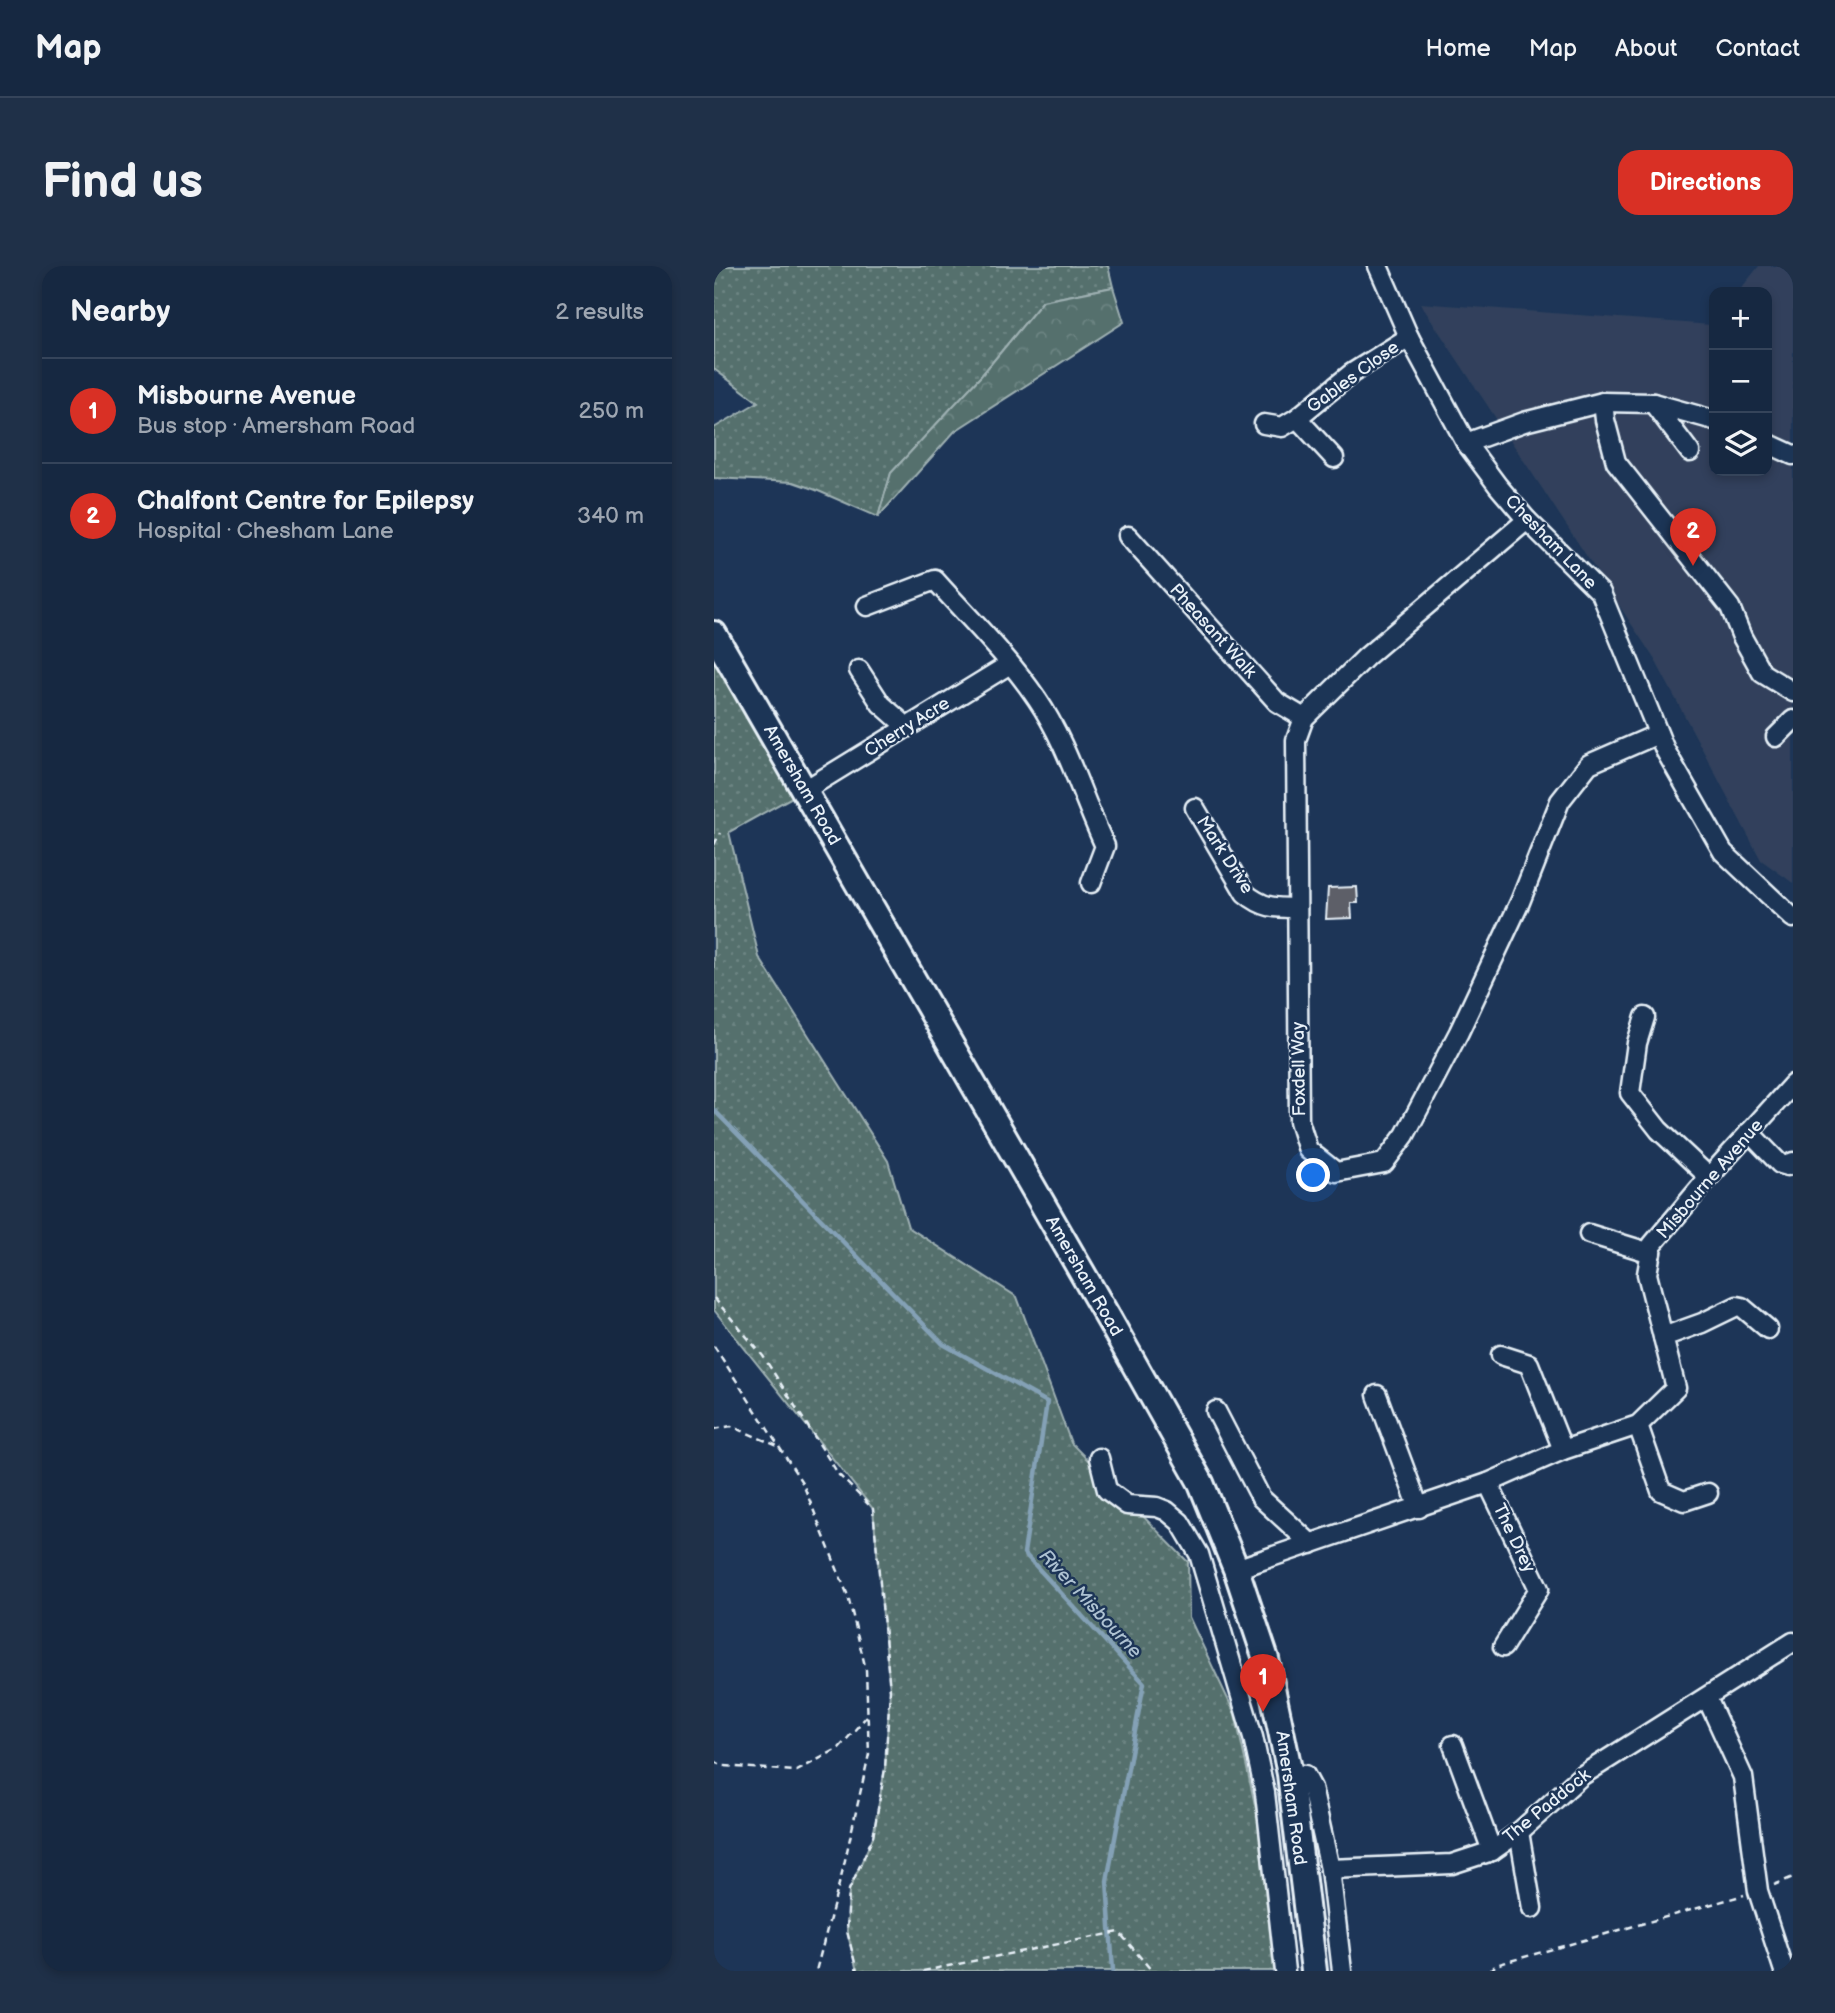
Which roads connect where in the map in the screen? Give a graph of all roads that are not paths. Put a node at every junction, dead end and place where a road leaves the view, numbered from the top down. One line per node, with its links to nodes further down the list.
1 (1378, 266): 2 (street, Chesham Lane)
2 (1409, 337): 5 (street, Gables Close); 8 (street, Chesham Lane)
3 (1603, 401): 4 (street); 8 (street); 19 (street)
4 (1653, 403): 6 (street); 10 (street)
5 (1297, 418): 7 (street, Gables Close); 12 (street, Gables Close)
6 (1709, 418)
7 (1264, 424)
8 (1466, 443): 13 (street, Chesham Lane)
9 (1772, 445): 11 (street)
10 (1690, 452)
11 (1793, 455)
12 (1334, 458)
13 (1528, 520): 20 (street); 23 (street, Chesham Lane)
14 (1128, 536): 20 (street, Pheasant Walk)
15 (867, 606): 17 (street)
16 (714, 634): 25 (highway, Amersham Road)
17 (1010, 664): 22 (street, Cherry Acre); 27 (street)
18 (859, 670): 22 (street)
19 (1793, 692)
20 (1304, 718): 28 (street, Foxdell Way)
21 (1793, 720): 24 (street)
22 (907, 727): 25 (street, Cherry Acre)
23 (1658, 734): 28 (street, Foxdell Way); 29 (street, Chesham Lane)
24 (1776, 737)
25 (805, 790): 49 (highway, Amersham Road)
26 (1195, 808): 28 (street, Mark Drive)
27 (1091, 883)
28 (1297, 908)
29 (1793, 918)
30 (1645, 1017): 34 (street)
31 (1793, 1084): 32 (street, Misbourne Avenue)
32 (1749, 1132): 33 (street); 34 (street, Misbourne Avenue)
33 (1793, 1162)
34 (1709, 1177): 36 (street, Misbourne Avenue)
35 (1589, 1234): 36 (street)
36 (1651, 1253): 38 (street, Misbourne Avenue)
37 (1768, 1329): 38 (street)
38 (1663, 1337): 42 (street, Misbourne Avenue)
39 (1501, 1356): 43 (street)
40 (1377, 1395): 47 (street)
41 (1216, 1411): 48 (street)
42 (1638, 1425): 43 (street, Misbourne Avenue); 46 (street)
43 (1563, 1450): 45 (street, Misbourne Avenue)
44 (1099, 1458): 59 (street)
45 (1488, 1483): 47 (street, Misbourne Avenue); 51 (street, The Drey)
46 (1708, 1493)
47 (1419, 1508): 48 (street, Misbourne Avenue)
48 (1311, 1544): 49 (street, Misbourne Avenue)
49 (1236, 1569): 54 (highway, Amersham Road)
50 (1793, 1643): 52 (street, The Paddock)
51 (1503, 1647)
52 (1707, 1698): 55 (street, The Paddock); 62 (street)
53 (1452, 1745): 56 (street)
54 (1290, 1774): 57 (street); 60 (highway, Amersham Road)
55 (1519, 1832): 56 (street, The Paddock); 58 (street)
56 (1492, 1851): 57 (street, The Paddock)
57 (1330, 1869): 61 (street)
58 (1532, 1908)
59 (1285, 1971)
60 (1314, 1971)
61 (1342, 1971)
62 (1784, 1971)

